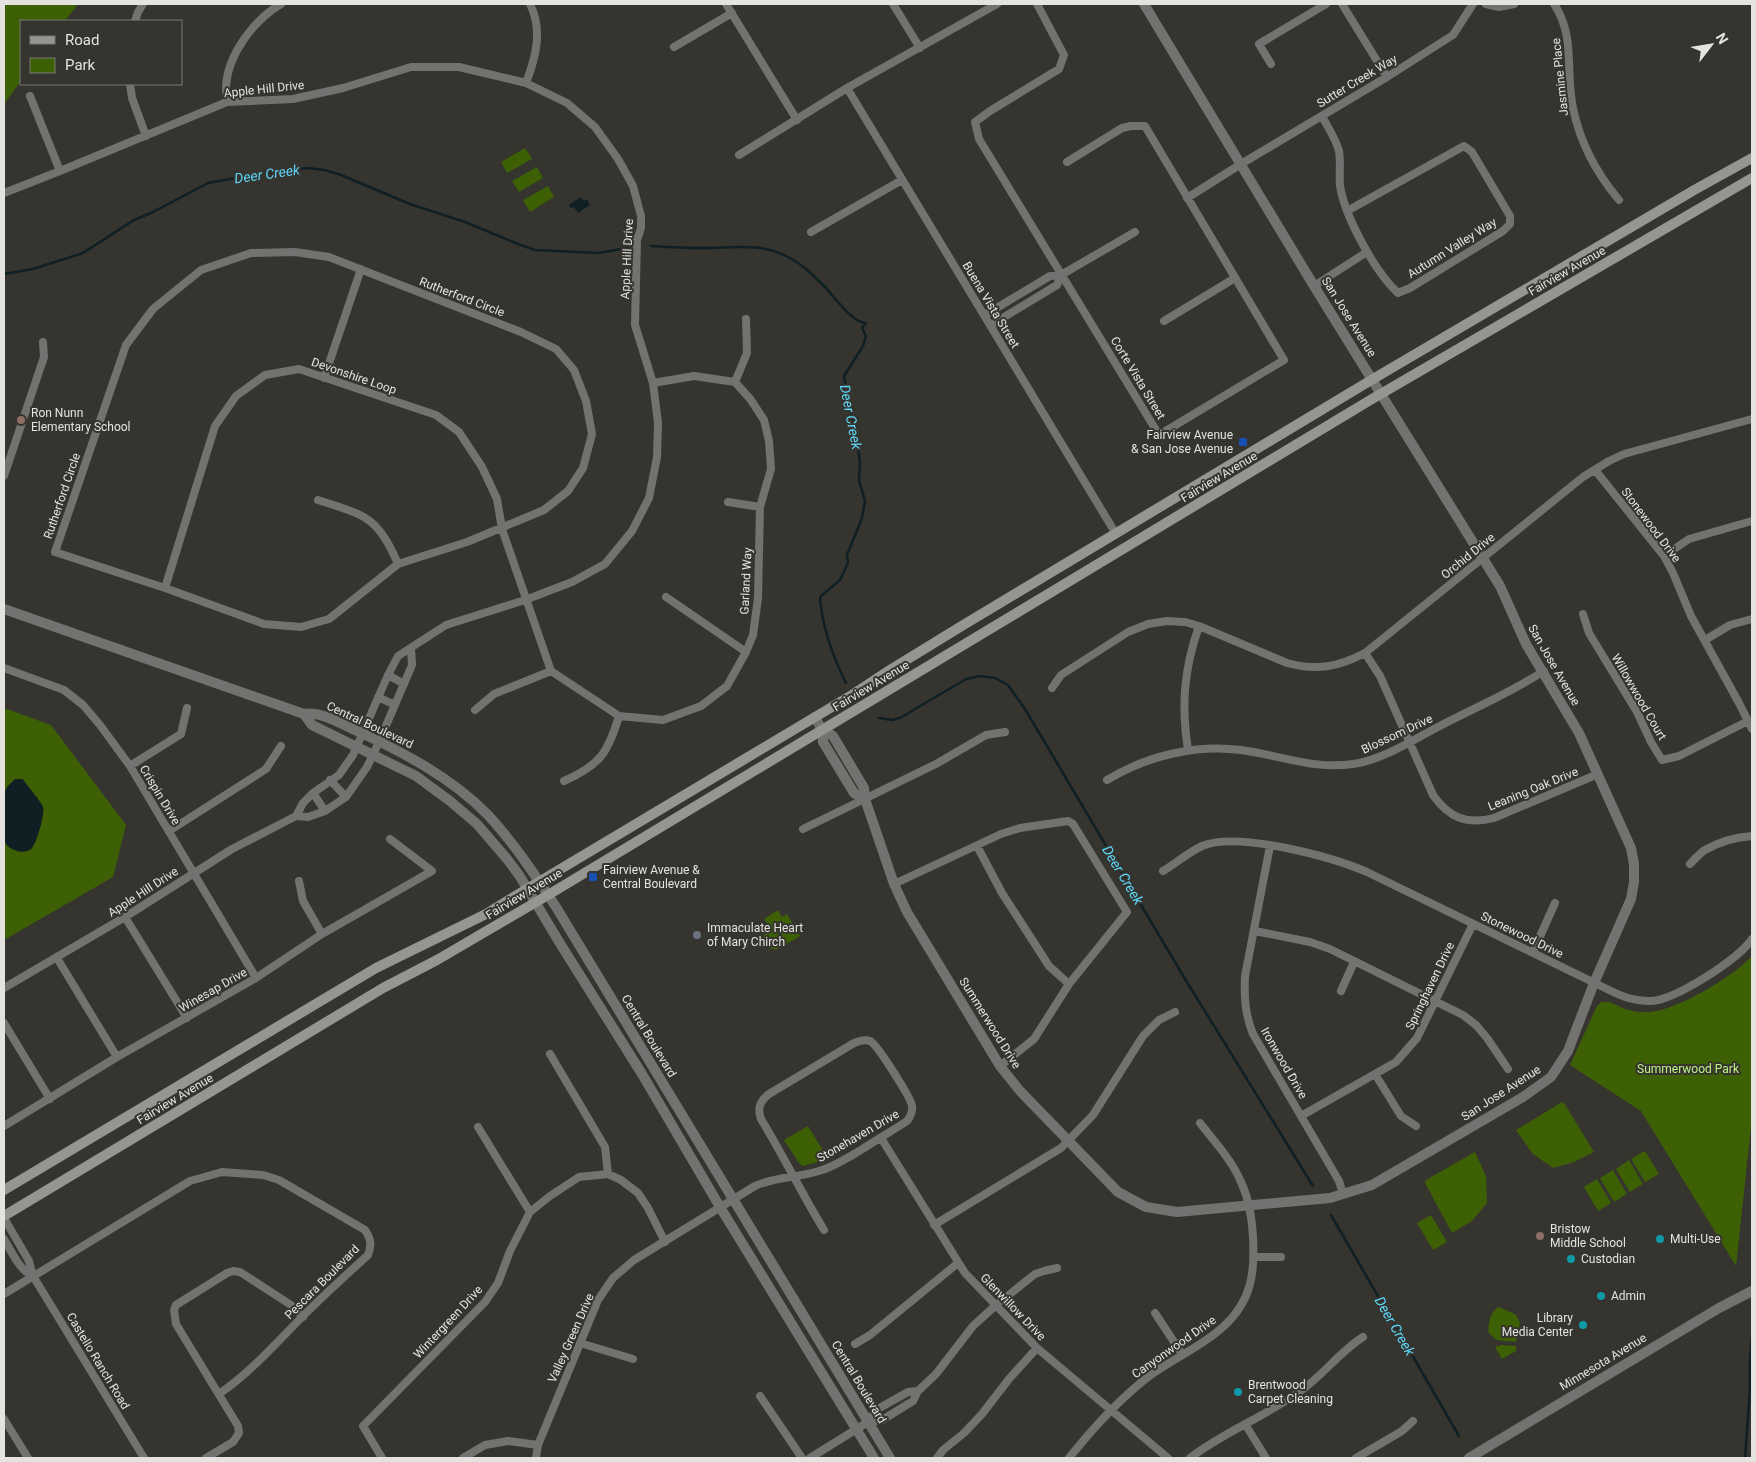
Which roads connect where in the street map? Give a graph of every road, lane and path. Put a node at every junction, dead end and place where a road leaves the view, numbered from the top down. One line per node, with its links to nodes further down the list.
1 (143, 4): 16 (street)
2 (280, 4): 25 (street)
3 (530, 4): 21 (street)
4 (726, 4): 15 (street)
5 (893, 4): 18 (street)
6 (997, 4): 18 (street)
7 (1037, 4): 44 (street, Corte Vista Street)
8 (1144, 4): 32 (street, San Jose Avenue)
9 (1326, 4): 19 (street)
10 (1342, 4): 20 (street)
11 (1473, 4): 20 (street, Sutter Creek Way)
12 (1486, 4): 13 (street)
13 (1514, 4)
14 (1554, 4): 38 (street, Jasmine Place)
15 (732, 13): 17 (street); 27 (street)
16 (135, 20)
17 (674, 47)
18 (920, 48): 23 (street)
19 (1271, 64)
20 (1387, 77): 26 (street, Sutter Creek Way)
21 (526, 83): 25 (street, Apple Hill Drive); 55 (street, Apple Hill Drive)
22 (130, 85): 28 (street)
23 (847, 88): 27 (street); 35 (street, Buena Vista Street)
24 (30, 96): 33 (street)
25 (227, 102): 28 (street, Apple Hill Drive)
26 (1322, 116): 32 (street, Sutter Creek Way); 39 (street, Autumn Valley Way)
27 (797, 120): 29 (street)
28 (146, 136): 33 (street, Apple Hill Drive)
29 (739, 155)
30 (1752, 158): 53 (main road, Fairview Avenue)
31 (1067, 162): 37 (street, Corte Vista Street)
32 (1240, 164): 37 (street, Sutter Creek Way); 46 (street, San Jose Avenue)
33 (60, 172): 36 (street, Apple Hill Drive)
34 (1752, 178): 56 (main road, Fairview Avenue)
35 (902, 180): 40 (street); 47 (street, Buena Vista Street)
36 (4, 193)
37 (1187, 198): 45 (street, Corte Vista Street)
38 (1619, 200)
39 (1347, 211): 42 (street, Autumn Valley Way); 42 (street, Autumn Valley Way)
40 (811, 232)
41 (1136, 232): 44 (street)
42 (1367, 252): 46 (street)
43 (361, 269): 52 (street); 64 (street, Rutherford Circle); 69 (street, Rutherford Circle)
44 (1061, 275): 45 (street, Corte Vista Street); 47 (street); 50 (street)
45 (1235, 278): 49 (street)
46 (1314, 286): 53 (street, San Jose Avenue)
47 (985, 315): 50 (street, Buena Vista Street)
48 (746, 319): 54 (street)
49 (1164, 321)
50 (991, 325): 65 (street, Buena Vista Street)
51 (43, 342): 59 (street)
52 (324, 378): 64 (street, Devonshire Loop); 69 (street, Devonshire Loop)
53 (1373, 379): 56 (street, San Jose Avenue); 65 (main road, Fairview Avenue)
54 (735, 382): 55 (street); 62 (street, Garland Way)
55 (653, 383): 71 (street, Apple Hill Drive)
56 (1382, 394): 67 (street, San Jose Avenue); 95 (main road, Fairview Avenue)
57 (1752, 419): 58 (street, Orchid Drive)
58 (1595, 470): 66 (street, Stonewood Drive); 67 (street, Orchid Drive)
59 (4, 476)
60 (318, 500): 68 (street)
61 (728, 502): 62 (street)
62 (760, 507): 78 (street, Garland Way)
63 (1752, 521): 66 (street)
64 (502, 528): 68 (street, Rutherford Circle); 71 (street, Devonshire Loop)
65 (1116, 534): 92 (main road, Fairview Avenue)
66 (1664, 556): 76 (street, Stonewood Drive)
67 (1483, 558): 79 (street, Orchid Drive); 82 (street, San Jose Avenue)
68 (398, 564): 69 (street, Rutherford Circle)
69 (165, 588)
70 (666, 597): 78 (street)
71 (526, 600): 77 (street, Apple Hill Drive); 81 (street)
72 (4, 610): 90 (street, Central Boulevard)
73 (1584, 614): 93 (street, Willowwood Court)
74 (1752, 619): 76 (street)
75 (1199, 626): 79 (street, Orchid Drive); 85 (street, Orchid Drive); 102 (street)
76 (1705, 640): 93 (street, Stonewood Drive)
77 (412, 648): 83 (street, Apple Hill Drive); 84 (street, Apple Hill Drive)
78 (746, 652): 91 (street, Garland Way)
79 (1365, 653): 99 (street, Leaning Oak Drive)
80 (4, 668): 104 (street, Crispin Drive)
81 (551, 671): 89 (street); 91 (street, Garland Way)
82 (1544, 671): 99 (street, Blossom Drive); 105 (street, San Jose Avenue)
83 (388, 675): 84 (street); 86 (street, Apple Hill Drive)
84 (404, 684): 87 (street, Apple Hill Drive)
85 (1052, 688)
86 (378, 697): 87 (street); 97 (street, Apple Hill Drive)
87 (395, 704): 98 (street, Apple Hill Drive)
88 (187, 708): 104 (street)
89 (475, 710)
90 (304, 714): 97 (street, Central Boulevard); 101 (street, Central Boulevard)
91 (619, 716): 108 (street)
92 (815, 717): 95 (street, Summerwood Drive); 124 (main road, Fairview Avenue)
93 (1748, 721): 94 (street, Stonewood Drive)
94 (1752, 729)
95 (822, 730): 111 (street, Summerwood Drive); 127 (main road, Fairview Avenue)
96 (1005, 732): 111 (street)
97 (362, 734): 98 (street, Central Boulevard); 101 (street, Apple Hill Drive)
98 (379, 742): 103 (street, Apple Hill Drive); 124 (street, Central Boulevard)
99 (1409, 742): 102 (street, Blossom Drive); 105 (street, Leaning Oak Drive)
100 (281, 746): 115 (street)
101 (356, 746): 103 (street, Central Boulevard); 106 (street, Apple Hill Drive)
102 (1188, 750): 107 (street, Blossom Drive)
103 (373, 754): 110 (street, Apple Hill Drive); 126 (street, Central Boulevard)
104 (130, 766): 115 (street, Crispin Drive)
105 (1598, 774): 139 (street, San Jose Avenue)
106 (330, 780): 109 (street, Apple Hill Drive); 110 (street)
107 (1107, 780)
108 (564, 781)
109 (313, 793): 112 (street); 113 (street, Apple Hill Drive)
110 (346, 797): 112 (street, Apple Hill Drive)
111 (865, 799): 114 (street); 125 (street, Summerwood Drive)
112 (325, 812): 113 (street, Apple Hill Drive)
113 (296, 816): 122 (street, Apple Hill Drive)
114 (803, 829)
115 (169, 831): 122 (street, Crispin Drive)
116 (1752, 836): 120 (street)
117 (390, 839): 133 (street, Winesap Drive)
118 (977, 846): 125 (street); 140 (street); 140 (street)
119 (1270, 846): 121 (street, Stonewood Drive); 131 (street, Stonewood Drive); 132 (street, Ironwood Drive)
120 (1690, 864)
121 (1163, 871)
122 (194, 873): 130 (street, Apple Hill Drive); 138 (street, Crispin Drive)
123 (299, 881): 133 (street)
124 (540, 882): 126 (main road, Fairview Avenue); 127 (street, Central Boulevard)
125 (894, 884): 149 (street, Summerwood Drive)
126 (527, 889): 128 (street, Central Boulevard); 162 (main road, Fairview Avenue)
127 (548, 895): 128 (main road, Fairview Avenue); 166 (street, Central Boulevard)
128 (535, 903): 168 (street, Central Boulevard); 170 (main road, Fairview Avenue)
129 (1554, 903): 135 (street)
130 (125, 917): 136 (street, Apple Hill Drive); 145 (street)
131 (1473, 924): 135 (street, Stonewood Drive); 143 (street, Springhaven Drive)
132 (1255, 931): 137 (street); 153 (street, Ironwood Drive)
133 (322, 934): 138 (street, Winesap Drive)
134 (1752, 939): 139 (street, Stonewood Drive)
135 (1533, 952): 139 (street, Stonewood Drive)
136 (57, 958): 141 (street, Apple Hill Drive); 148 (street)
137 (1354, 962): 142 (street); 143 (street)
138 (256, 978): 145 (street, Winesap Drive)
139 (1594, 983): 164 (street, San Jose Avenue)
140 (1068, 984): 149 (street)
141 (4, 988)
142 (1341, 991)
143 (1435, 1000): 150 (street); 151 (street, Springhaven Drive)
144 (1175, 1012): 159 (street)
145 (188, 1018): 148 (street, Winesap Drive)
146 (4, 1023): 152 (street)
147 (550, 1054): 160 (street)
148 (117, 1057): 152 (street, Winesap Drive)
149 (1000, 1066): 159 (street, Summerwood Drive)
150 (1508, 1069)
151 (1375, 1074): 153 (street, Springhaven Drive); 156 (street)
152 (50, 1099): 155 (street, Winesap Drive)
153 (1301, 1116): 164 (street, Ironwood Drive)
154 (1200, 1123): 167 (street, Canyonwood Drive)
155 (4, 1126)
156 (1416, 1126)
157 (478, 1127): 169 (street)
158 (880, 1138): 161 (street, Stonehaven Drive); 161 (street, Stonehaven Drive); 171 (street, Glenwillow Drive)
159 (1068, 1141): 167 (street, Summerwood Drive); 171 (street)
160 (608, 1174): 169 (street, Wintergreen Drive); 174 (street)
161 (794, 1176): 166 (street, Stonehaven Drive); 172 (street)
162 (24, 1178): 163 (main road, Fairview Avenue); 165 (main road)
163 (4, 1190)
164 (1343, 1194): 167 (street, San Jose Avenue)
165 (4, 1198)
166 (733, 1199): 168 (street, Valley Green Drive); 197 (street, Central Boulevard)
167 (1249, 1206): 175 (street, Canyonwood Drive)
168 (720, 1207): 174 (street, Valley Green Drive); 199 (street, Central Boulevard)
169 (530, 1212): 204 (street, Wintergreen Drive)
170 (4, 1217): 179 (street, Castello Ranch Road)
171 (934, 1225): 177 (street, Glenwillow Drive)
172 (824, 1230)
173 (4, 1239): 179 (street, Castello Ranch Road)
174 (665, 1242): 186 (street, Valley Green Drive)
175 (1254, 1257): 176 (street); 189 (street, Canyonwood Drive)
176 (1280, 1257)
177 (958, 1263): 182 (street, Glenwillow Drive); 187 (street)
178 (1057, 1268): 182 (street)
179 (33, 1276): 181 (street, Pescara Boulevard); 184 (street, Pescara Boulevard); 202 (street, Castello Ranch Road)
180 (1748, 1293): 217 (street, Minnesota Avenue)
181 (4, 1294)
182 (995, 1306): 188 (street, Glenwillow Drive); 191 (street)
183 (1155, 1313): 189 (street)
184 (303, 1317): 192 (street, Pescara Boulevard); 192 (street)
185 (1363, 1337): 198 (street)
186 (580, 1343): 190 (street); 200 (street, Valley Green Drive)
187 (855, 1344)
188 (1037, 1348): 194 (street, Glenwillow Drive); 211 (street)
189 (1182, 1354): 194 (street, Canyonwood Drive)
190 (633, 1359)
191 (918, 1391): 197 (street); 197 (street)
192 (219, 1394): 203 (street)
193 (760, 1396): 207 (street)
194 (1110, 1410): 212 (street, Canyonwood Drive); 213 (street, Glenwillow Drive)
195 (4, 1419): 201 (street)
196 (1413, 1420): 216 (street)
197 (868, 1422): 199 (street); 210 (street, Central Boulevard)
198 (1245, 1424): 214 (street); 215 (street)
199 (856, 1429): 208 (street); 209 (street, Central Boulevard)
200 (538, 1445): 205 (street); 206 (street, Valley Green Drive)
201 (28, 1458)
202 (144, 1458)
203 (206, 1458)
204 (382, 1458)
205 (463, 1458)
206 (536, 1458)
207 (802, 1458)
208 (810, 1458)
209 (874, 1458)
210 (890, 1458)
211 (937, 1458)
212 (1069, 1458)
213 (1168, 1458)
214 (1190, 1458)
215 (1266, 1458)
216 (1356, 1458)
217 (1469, 1458)

